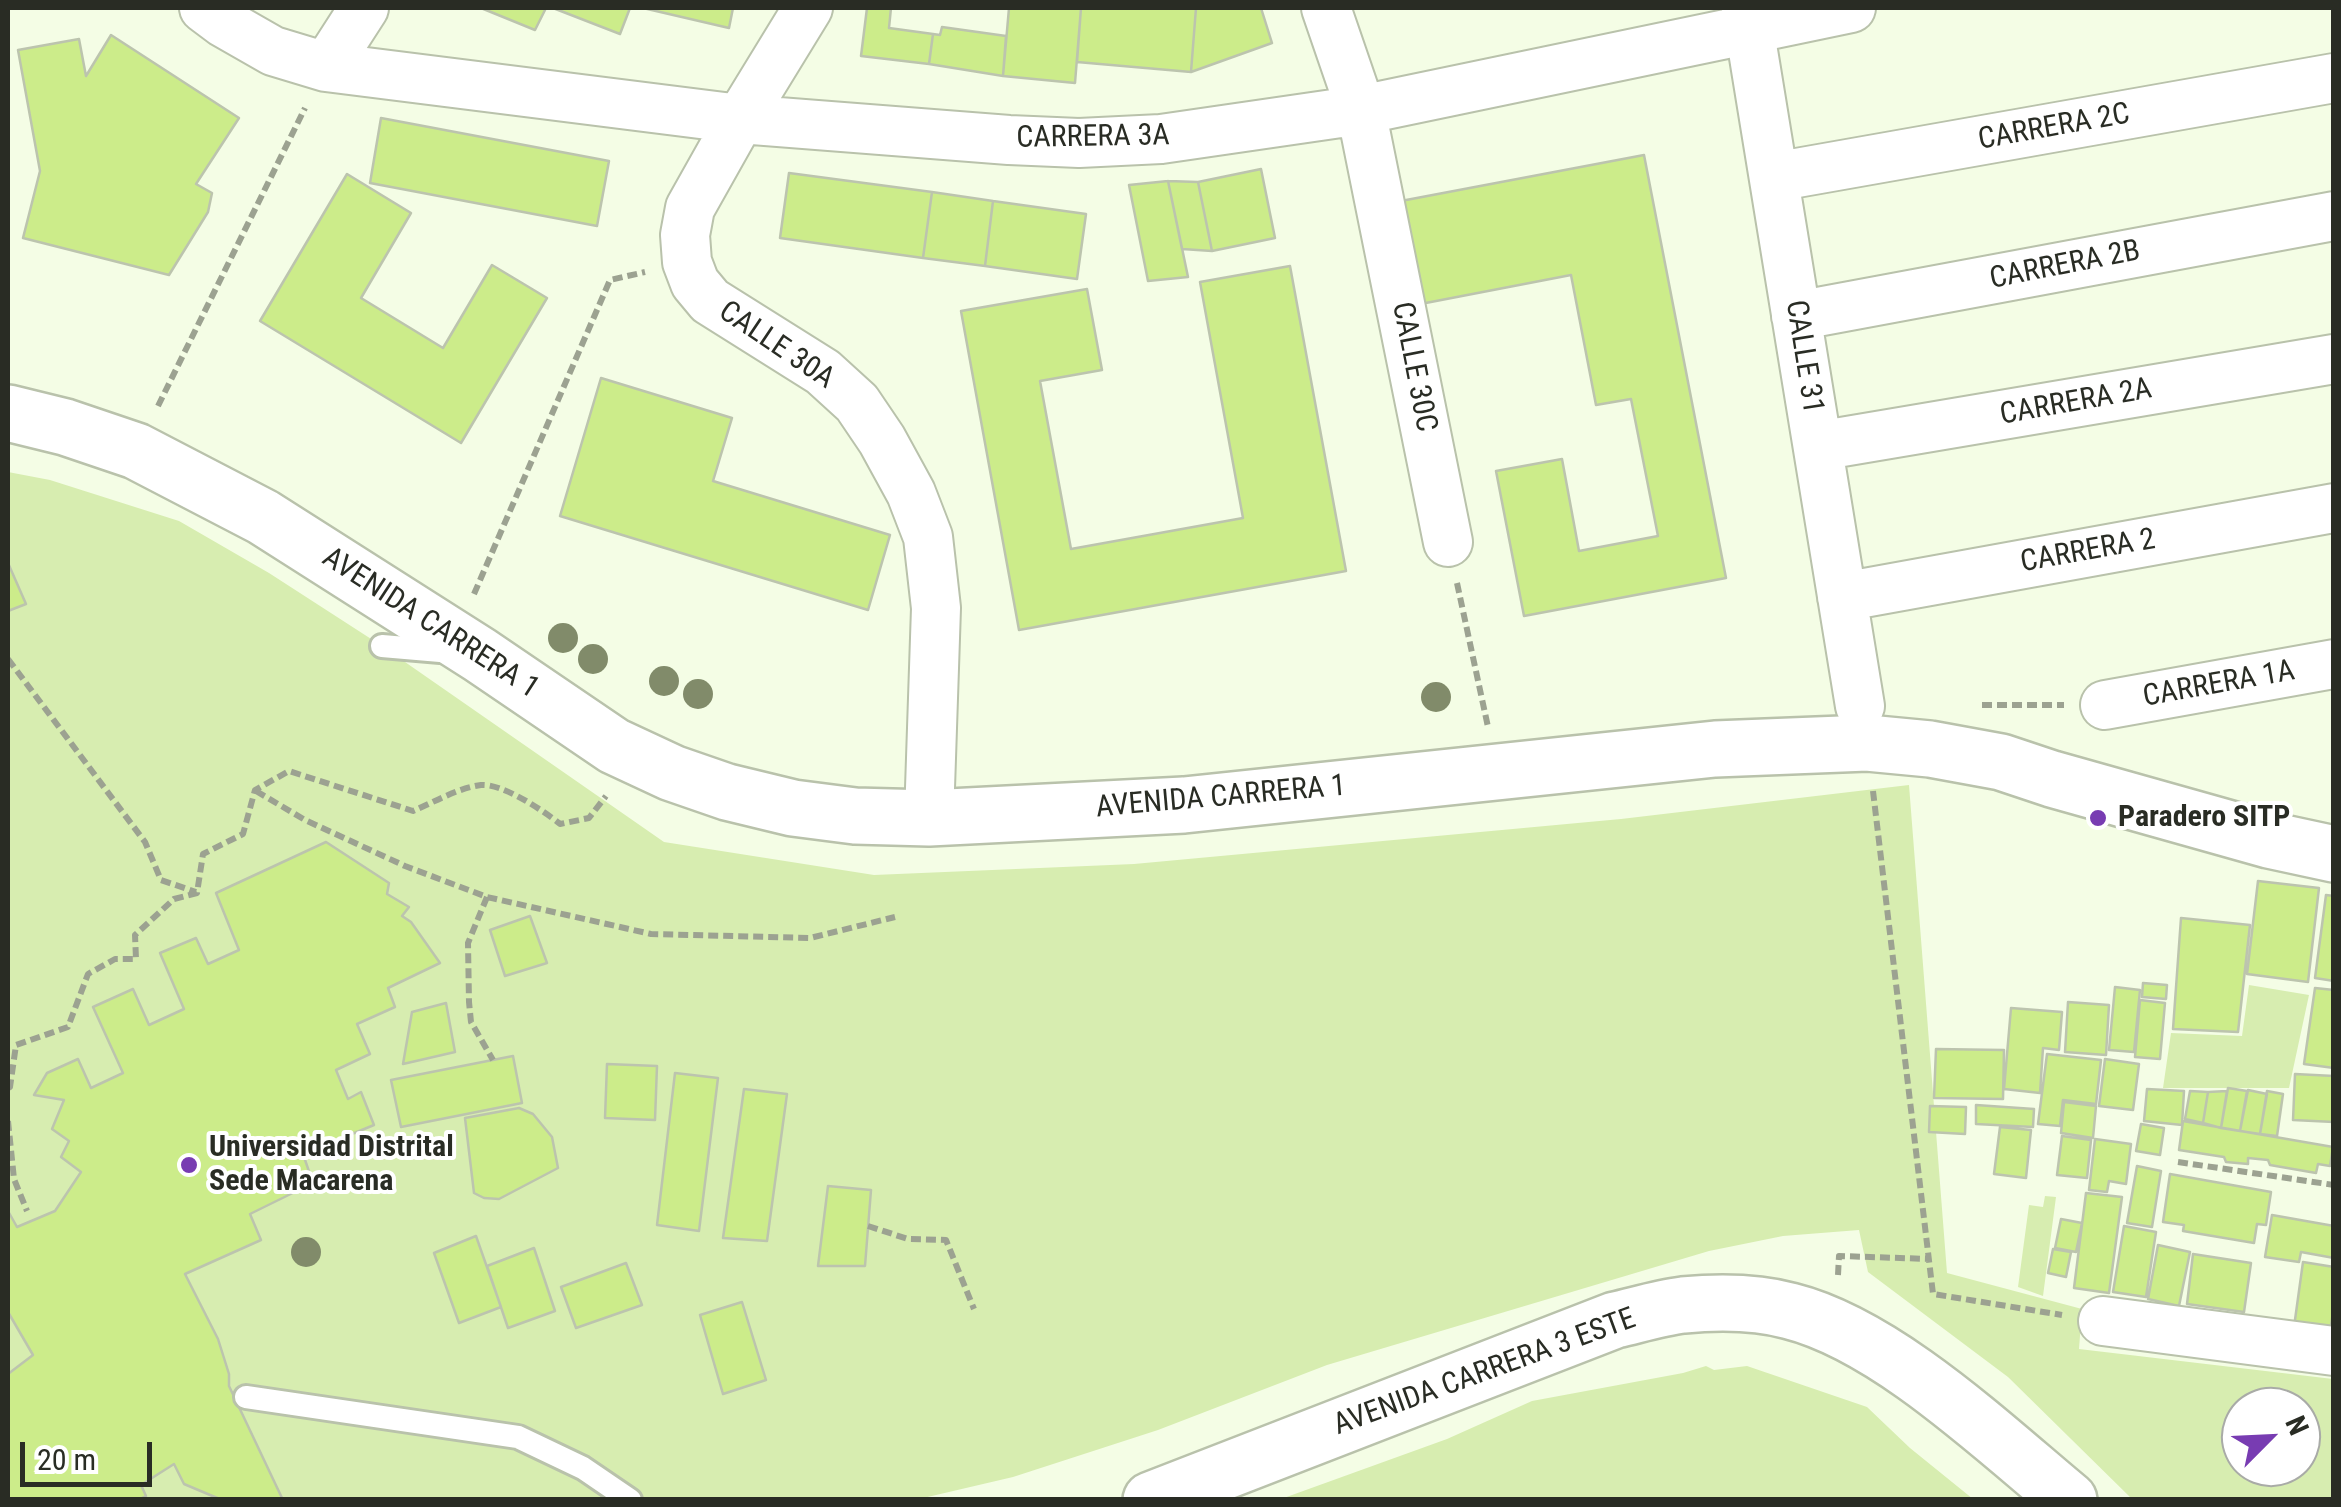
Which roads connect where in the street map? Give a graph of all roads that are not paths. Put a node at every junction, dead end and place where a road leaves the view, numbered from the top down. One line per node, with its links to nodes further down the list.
1 (204, 8): 7 (street, CARRERA 3A)
2 (364, 8): 7 (street)
3 (808, 8): 10 (street)
4 (1326, 8): 9 (street, CALLE 30C)
5 (1851, 8): 6 (street, CARRERA 3A)
6 (1748, 18): 9 (street, CARRERA 3A); 11 (street, CALLE 31)
7 (326, 67): 10 (street, CARRERA 3A)
8 (2334, 78): 11 (street, CARRERA 2C)
9 (1362, 110): 10 (street, CARRERA 3A); 18 (street, CALLE 30C)
10 (740, 119): 25 (street, CALLE 30A)
11 (1774, 178): 13 (street, CALLE 31)
12 (2334, 216): 13 (street, CARRERA 2B)
13 (1796, 316): 16 (street, CALLE 31)
14 (2334, 359): 16 (street, CARRERA 2A)
15 (8, 413): 21 (main road, AVENIDA CARRERA 1)
16 (1818, 446): 19 (street, CALLE 31)
17 (2334, 508): 19 (street, CARRERA 2)
18 (1448, 542)
19 (1842, 597): 24 (street, CALLE 31)
20 (382, 646): 21 (lane)
21 (480, 655): 25 (main road, AVENIDA CARRERA 1)
22 (2334, 664): 23 (street, CARRERA 1A)
23 (2106, 705)
24 (1860, 706)
25 (929, 818): 26 (main road, AVENIDA CARRERA 1)
26 (2334, 854)
27 (2103, 1321): 28 (street)
28 (2334, 1351)
29 (246, 1397): 30 (lane)
30 (630, 1500)
31 (1150, 1500): 32 (main road, AVENIDA CARRERA 3 ESTE)
32 (2070, 1500)

